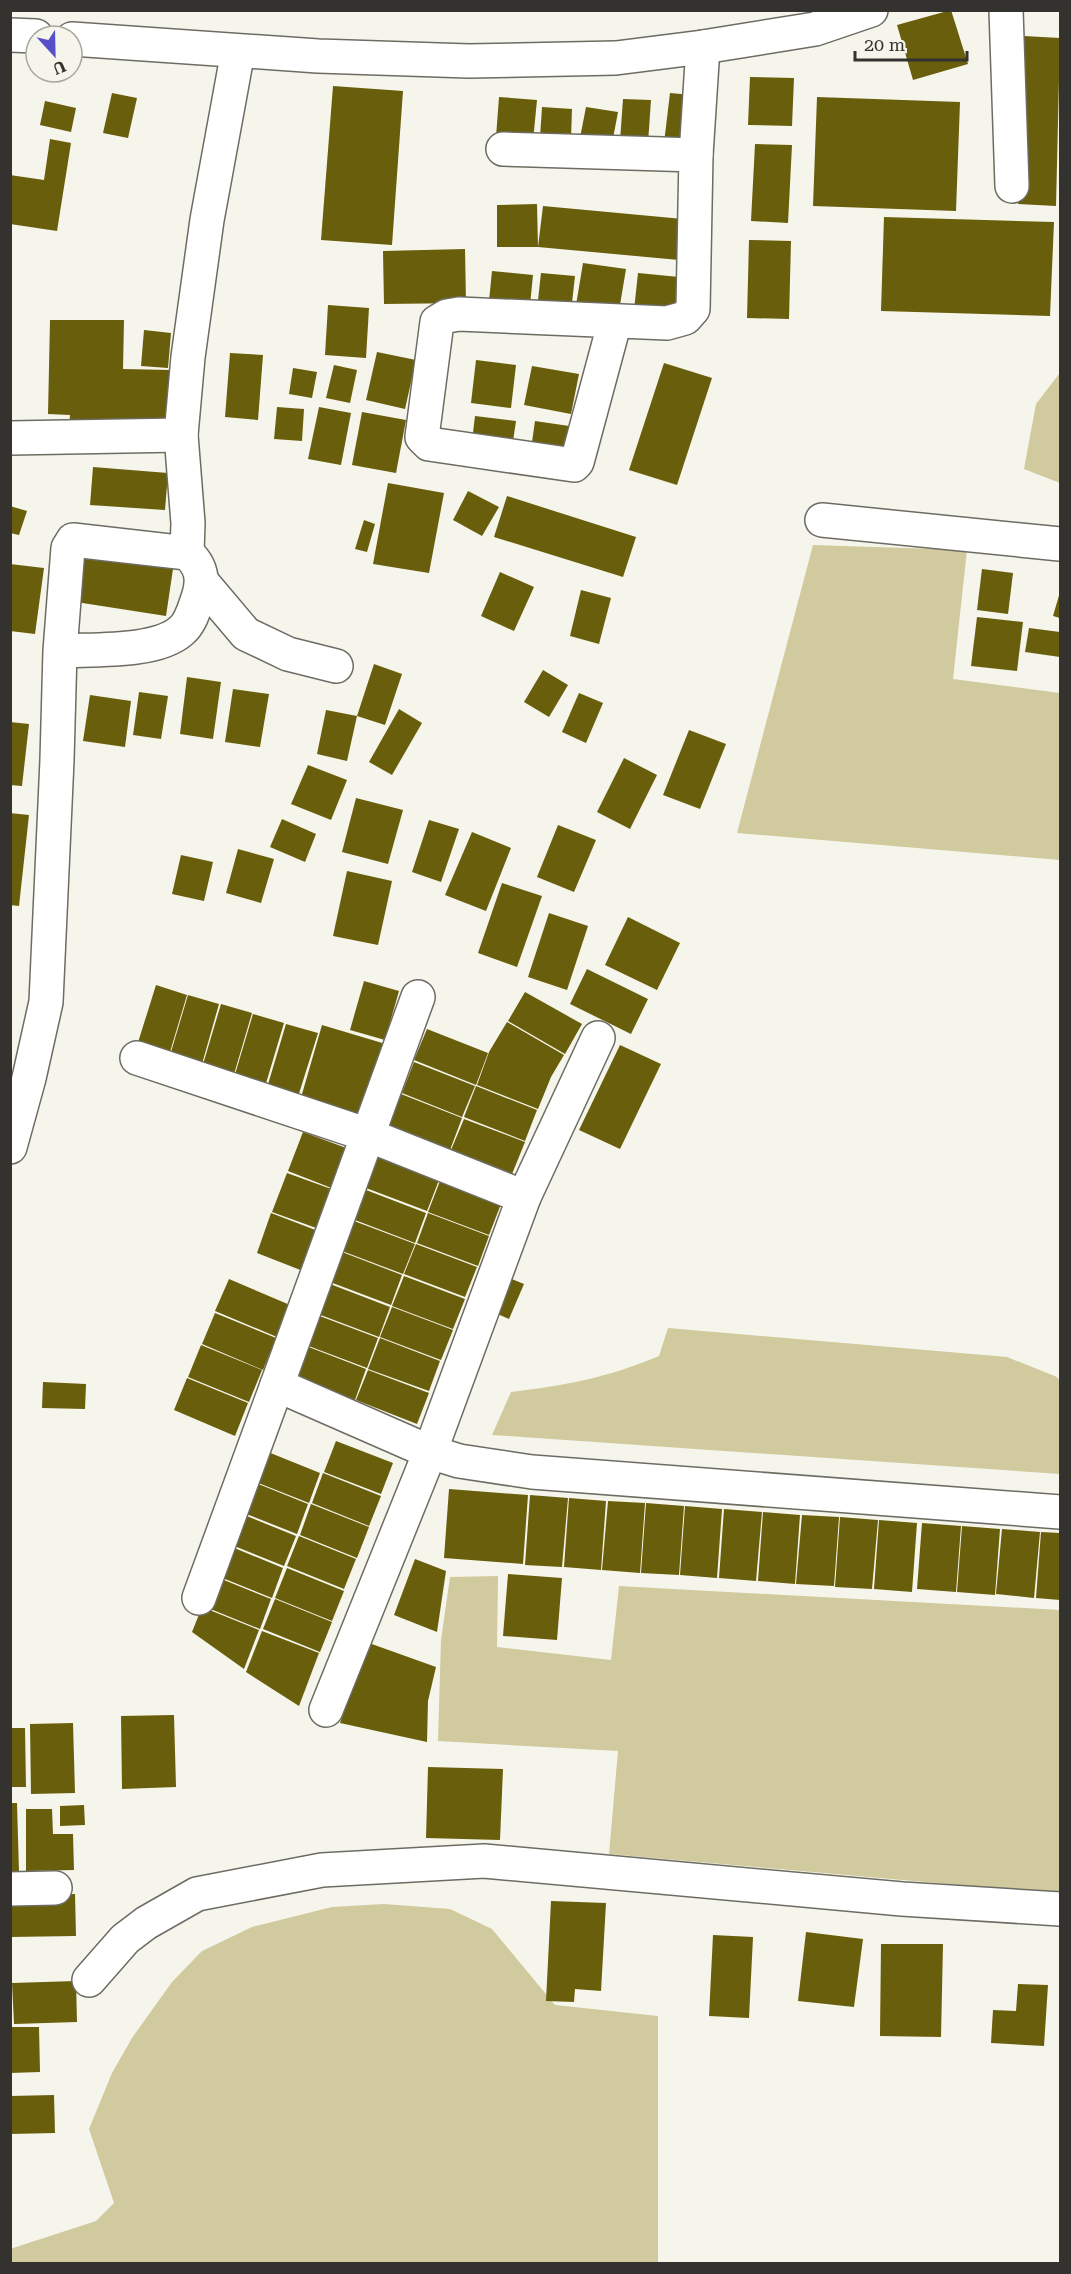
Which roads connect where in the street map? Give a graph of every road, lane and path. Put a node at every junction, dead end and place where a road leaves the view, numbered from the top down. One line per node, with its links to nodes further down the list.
1 (871, 10): 4 (street)
2 (1006, 10): 8 (street)
3 (84, 40): 5 (street)
4 (703, 47): 5 (street); 7 (street)
5 (238, 51): 10 (street)
6 (503, 149): 7 (street)
7 (696, 155): 9 (street)
8 (1012, 186)
9 (615, 321): 9 (street)
10 (181, 435): 11 (street); 14 (street)
11 (10, 438)
12 (822, 520): 13 (street)
13 (1060, 544)
14 (187, 553): 15 (street); 16 (street)
15 (202, 582): 16 (street); 17 (street)
16 (60, 651): 21 (street)
17 (336, 666)
18 (418, 997): 22 (street)
19 (598, 1038): 24 (street)
20 (137, 1058): 22 (street)
21 (20, 1076): 23 (street)
22 (368, 1135): 24 (street); 25 (street)
23 (10, 1147)
24 (524, 1197): 26 (street)
25 (277, 1385): 26 (street); 28 (street)
26 (430, 1452): 27 (street); 29 (street)
27 (1060, 1512)
28 (199, 1598)
29 (326, 1710)
30 (55, 1888): 31 (street)
31 (10, 1889)
32 (1060, 1909): 33 (street)
33 (88, 1980)

